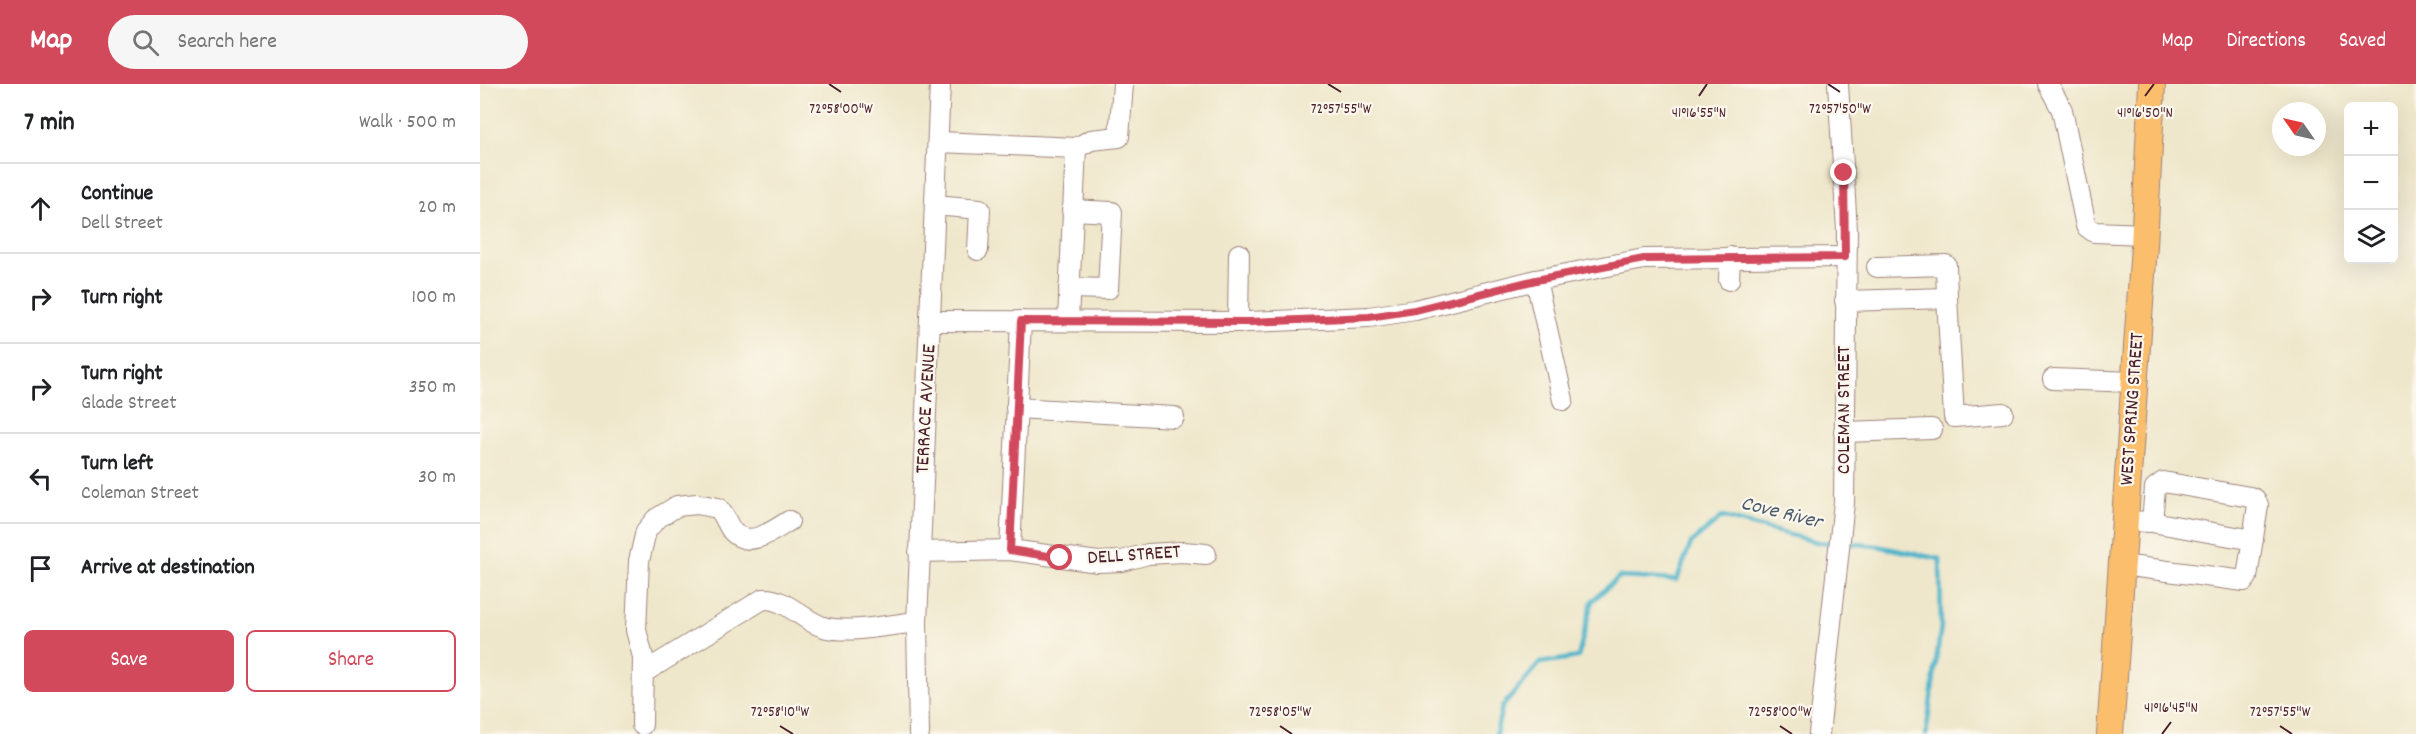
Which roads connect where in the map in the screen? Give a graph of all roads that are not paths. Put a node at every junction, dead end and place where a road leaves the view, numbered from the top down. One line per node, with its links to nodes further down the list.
1 (940, 84): 6 (street, TERRACE AVENUE)
2 (1123, 84): 7 (street)
3 (1838, 84): 14 (street, COLEMAN STREET)
4 (2048, 84): 10 (street)
5 (2152, 84): 10 (main road, WEST SPRING STREET)
6 (939, 142): 7 (street); 8 (street, TERRACE AVENUE)
7 (1076, 148): 9 (street)
8 (935, 205): 11 (street); 21 (street, TERRACE AVENUE)
9 (1072, 210): 18 (street); 18 (street)
10 (2145, 234): 26 (main road, WEST SPRING STREET)
11 (978, 250)
12 (1239, 254): 24 (street)
13 (1730, 257): 14 (street); 16 (street); 17 (street)
14 (1845, 257): 20 (street, COLEMAN STREET)
15 (1877, 267): 19 (street)
16 (1536, 280): 24 (street); 27 (street)
17 (1729, 280)
18 (1070, 288): 23 (street)
19 (1947, 298): 20 (street); 29 (street)
20 (1845, 301): 32 (street, COLEMAN STREET)
21 (931, 321): 22 (street); 38 (street, TERRACE AVENUE)
22 (1021, 321): 23 (street); 28 (street)
23 (1068, 321): 24 (street)
24 (1238, 322)
25 (2053, 379): 26 (street)
26 (2135, 382): 34 (main road, WEST SPRING STREET)
27 (1563, 400)
28 (1016, 408): 30 (street); 37 (street)
29 (2003, 413)
30 (1174, 417)
31 (1932, 429): 32 (street)
32 (1844, 432): 45 (street, COLEMAN STREET)
33 (789, 521): 42 (street)
34 (2125, 521): 35 (street); 40 (main road, WEST SPRING STREET)
35 (2152, 522): 36 (street); 36 (street)
36 (2253, 540): 40 (street)
37 (1010, 550): 38 (street, DELL STREET); 39 (street, DELL STREET)
38 (920, 552): 41 (street, TERRACE AVENUE)
39 (1206, 554)
40 (2122, 565): 46 (main road, WEST SPRING STREET)
41 (917, 622): 42 (street); 44 (street, TERRACE AVENUE)
42 (643, 673): 43 (street)
43 (642, 725)
44 (919, 734)
45 (1819, 734)
46 (2110, 734)

